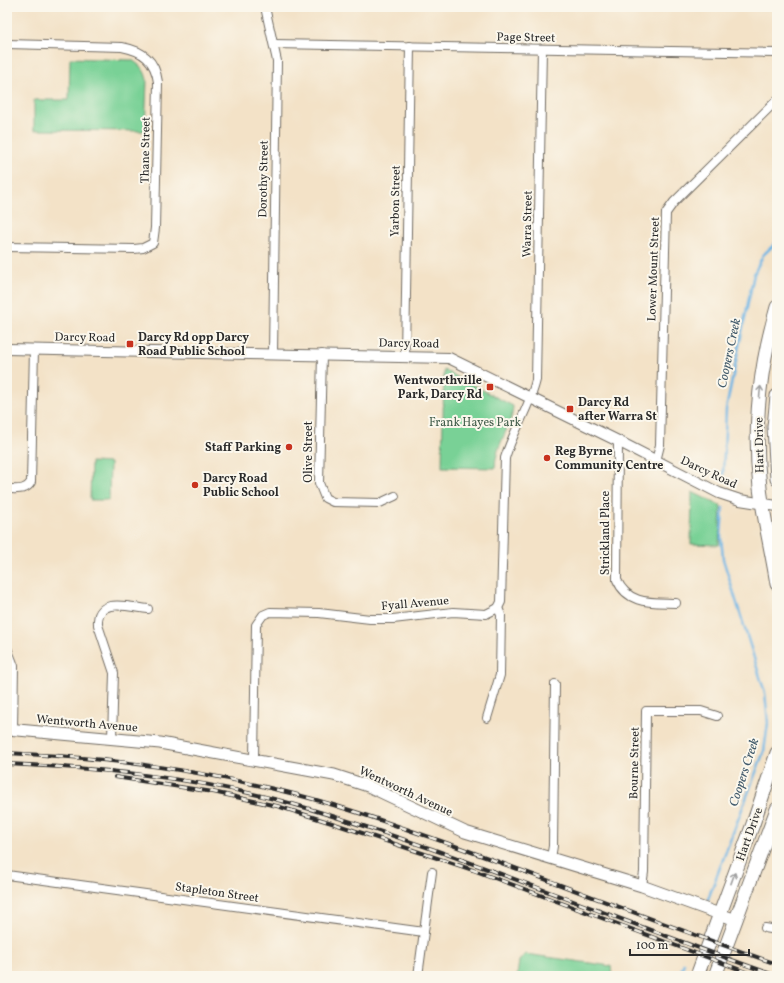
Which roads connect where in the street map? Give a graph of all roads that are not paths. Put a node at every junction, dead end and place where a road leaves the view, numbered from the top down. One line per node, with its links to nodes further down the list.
1 (265, 7): 3 (street, Dorothy Street)
2 (7, 44): 8 (street, Thane Street)
3 (274, 44): 4 (street, Page Street); 12 (street, Dorothy Street)
4 (410, 46): 5 (street, Page Street); 14 (street, Yarbon Street)
5 (542, 49): 6 (street, Page Street); 16 (street, Warra Street)
6 (777, 53)
7 (777, 100): 18 (street, Lower Mount Street)
8 (7, 247)
9 (777, 307): 22 (highway, Hart Drive, one-way to 9)
10 (7, 349): 11 (street, Darcy Road)
11 (34, 349): 12 (street, Darcy Road); 20 (street)
12 (273, 354): 13 (street, Darcy Road)
13 (322, 354): 14 (street, Darcy Road); 21 (street, Olive Street)
14 (405, 356): 16 (street, Darcy Road)
15 (777, 396): 19 (highway, Hart Drive)
16 (531, 398): 17 (street, Darcy Road); 26 (street)
17 (618, 441): 18 (street, Darcy Road); 25 (street, Strickland Place)
18 (656, 461): 22 (street, Darcy Road)
19 (777, 479)
20 (7, 489)
21 (395, 496)
22 (763, 505): 23 (street, Darcy Road); 24 (highway, Hart Drive)
23 (777, 506)
24 (777, 584)
25 (676, 603)
26 (498, 608): 31 (street); 35 (street, Fyall Avenue)
27 (148, 609): 33 (street)
28 (7, 648): 32 (street)
29 (555, 684): 37 (street)
30 (717, 716): 40 (street, Bourne Street)
31 (487, 718)
32 (10, 730): 33 (main road, Wentworth Avenue)
33 (112, 738): 35 (main road, Wentworth Avenue)
34 (777, 753): 41 (highway, Hart Drive, one-way to 34)
35 (254, 760): 37 (main road, Wentworth Avenue)
36 (777, 809): 42 (highway, Hart Drive)
37 (551, 858): 40 (main road, Wentworth Avenue)
38 (432, 872): 45 (street)
39 (7, 875): 45 (street, Stapleton Street)
40 (642, 886): 41 (main road, Wentworth Avenue)
41 (719, 914): 42 (main road, Wentworth Avenue); 47 (highway, Hart Drive)
42 (736, 920): 48 (highway, Hart Drive)
43 (765, 928): 44 (street)
44 (777, 930)
45 (424, 932): 46 (street)
46 (418, 976)
47 (697, 976)
48 (715, 976)

